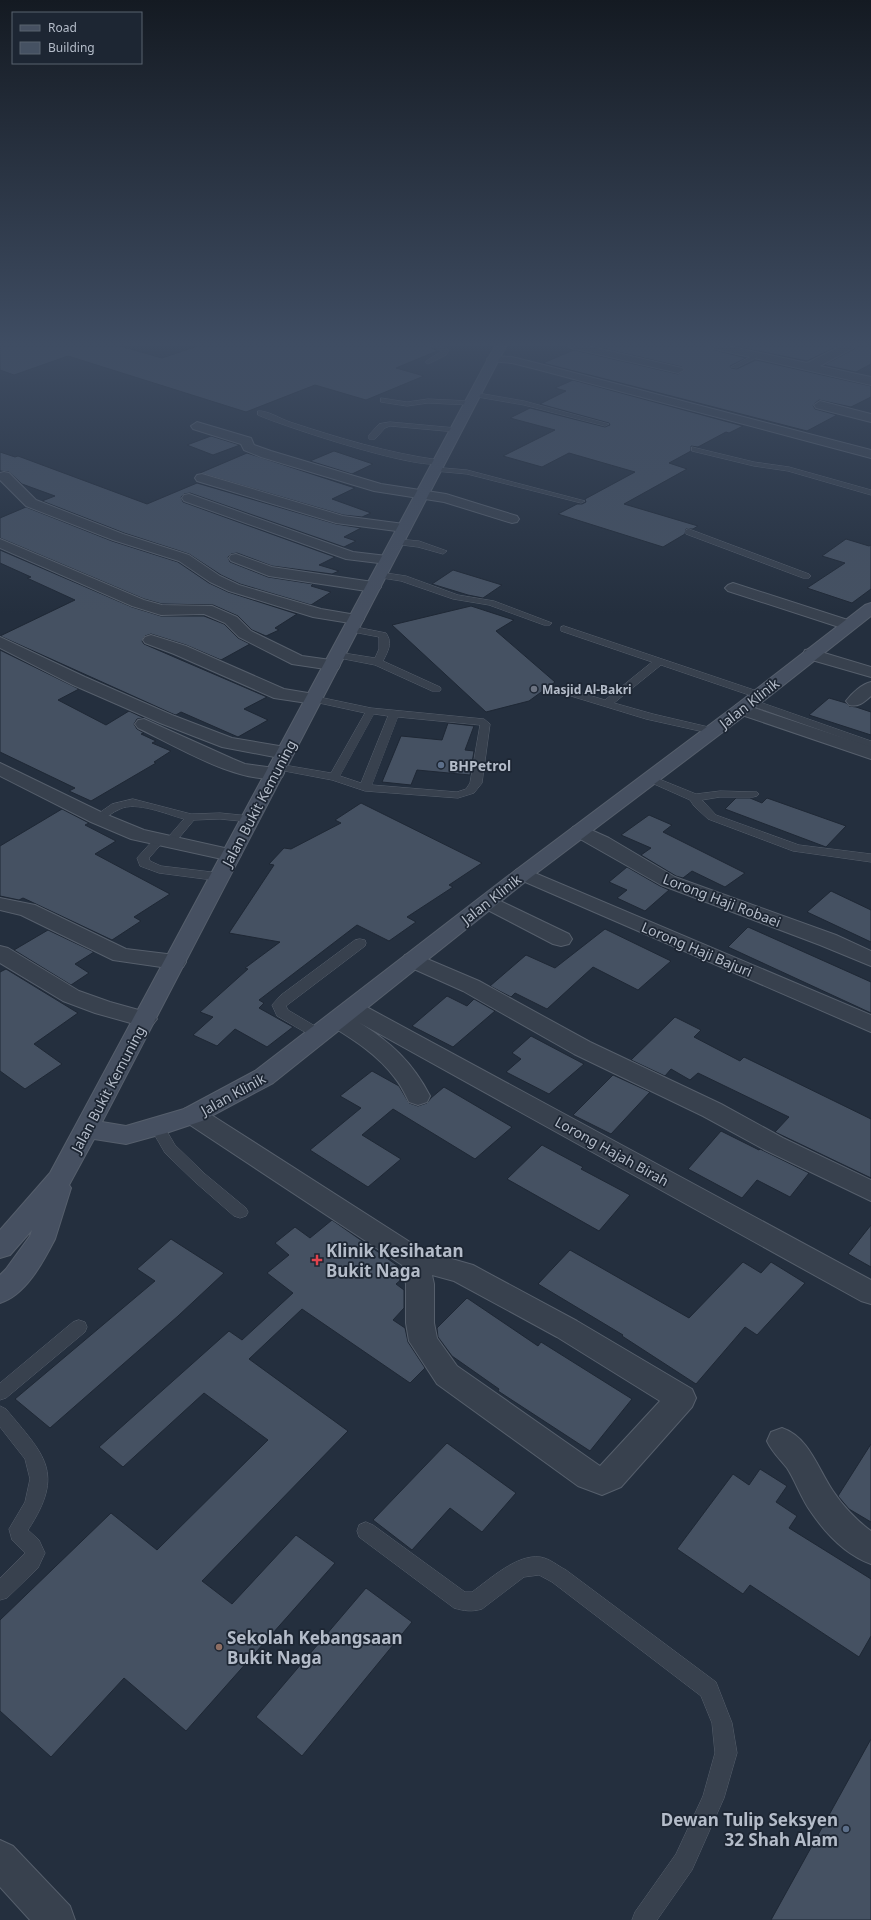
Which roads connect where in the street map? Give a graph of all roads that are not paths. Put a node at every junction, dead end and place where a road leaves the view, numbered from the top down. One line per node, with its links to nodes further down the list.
1 (228, 436): 11 (street)
2 (326, 436): 7 (lane)
3 (453, 436): 7 (main road, Jalan Bukit Kemuning)
4 (801, 436): 6 (street)
5 (694, 449): 10 (lane)
6 (871, 454)
7 (437, 466): 11 (main road, Jalan Bukit Kemuning); 13 (lane)
8 (4, 476): 23 (street)
9 (202, 478): 16 (street)
10 (871, 493)
11 (422, 494): 14 (street); 16 (main road, Jalan Bukit Kemuning)
12 (189, 498): 21 (street)
13 (581, 501)
14 (512, 519)
15 (688, 532): 22 (lane)
16 (400, 535): 18 (lane); 21 (main road, Jalan Bukit Kemuning)
17 (0, 543): 34 (street)
18 (443, 551)
19 (236, 558): 20 (street)
20 (269, 571): 21 (street); 23 (street)
21 (380, 574): 26 (lane); 27 (main road, Jalan Bukit Kemuning)
22 (806, 576)
23 (234, 588): 27 (street)
24 (733, 588): 28 (street)
25 (871, 608): 28 (main road, Jalan Klinik)
26 (547, 623)
27 (353, 624): 34 (main road, Jalan Bukit Kemuning); 36 (lane)
28 (848, 625): 32 (main road, Jalan Klinik)
29 (564, 629): 35 (lane)
30 (151, 640): 41 (street)
31 (0, 642): 50 (street)
32 (811, 654): 37 (street); 43 (main road, Jalan Klinik)
33 (0, 656): 50 (street)
34 (334, 660): 36 (lane); 41 (main road, Jalan Bukit Kemuning)
35 (660, 661): 43 (lane); 44 (lane)
36 (378, 662): 39 (lane)
37 (871, 672)
38 (871, 687): 42 (street)
39 (436, 689)
40 (565, 691): 44 (lane)
41 (314, 699): 45 (lane); 50 (main road, Jalan Bukit Kemuning)
42 (855, 701)
43 (751, 702): 47 (main road, Jalan Klinik); 48 (lane); 49 (street)
44 (607, 703): 47 (lane)
45 (371, 711): 46 (lane); 52 (lane)
46 (394, 714): 54 (lane); 54 (lane)
47 (713, 731): 53 (main road, Jalan Klinik)
48 (871, 745)
49 (871, 753)
50 (279, 764): 52 (lane); 59 (main road, Jalan Bukit Kemuning)
51 (0, 769): 58 (street)
52 (334, 777): 54 (lane)
53 (649, 778): 56 (lane); 60 (main road, Jalan Klinik)
54 (365, 788)
55 (753, 794): 56 (lane)
56 (695, 798): 63 (lane)
57 (191, 817): 58 (lane); 59 (lane); 61 (lane)
58 (98, 818): 61 (street)
59 (250, 819): 62 (main road, Jalan Bukit Kemuning)
60 (580, 831): 64 (main road, Jalan Klinik); 71 (street, Lorong Haji Robaei)
61 (164, 842): 62 (street); 65 (lane)
62 (231, 855): 65 (main road, Jalan Bukit Kemuning)
63 (871, 858)
64 (523, 874): 66 (main road, Jalan Klinik); 76 (street, Lorong Haji Bajuri)
65 (220, 877): 73 (main road, Jalan Bukit Kemuning)
66 (487, 902): 68 (street); 72 (main road, Jalan Klinik)
67 (0, 904): 73 (street)
68 (561, 939)
69 (360, 943): 77 (lane)
70 (0, 953): 75 (street)
71 (871, 959)
72 (413, 960): 74 (main road, Jalan Klinik); 83 (street)
73 (175, 962): 75 (main road, Jalan Bukit Kemuning)
74 (346, 1014): 77 (main road, Jalan Klinik); 78 (street); 88 (street, Lorong Hajah Birah)
75 (145, 1019): 81 (main road, Jalan Bukit Kemuning)
76 (871, 1024)
77 (320, 1035): 79 (main road, Jalan Klinik)
78 (418, 1096)
79 (193, 1115): 80 (main road, Jalan Klinik); 86 (street)
80 (157, 1127): 81 (main road, Jalan Klinik); 84 (lane)
81 (87, 1129): 82 (main road, Jalan Bukit Kemuning)
82 (60, 1179): 85 (main road, Jalan Bukit Kemuning); 87 (main road)
83 (871, 1191)
84 (240, 1212)
85 (0, 1248)
86 (415, 1260): 86 (street)
87 (0, 1292)
88 (871, 1293)
89 (79, 1327): 90 (lane)
90 (0, 1393)
91 (0, 1414): 95 (lane)
92 (782, 1441): 94 (street)
93 (366, 1531): 98 (lane)
94 (871, 1549)
95 (0, 1591)
96 (0, 1859): 97 (street)
97 (56, 1920)
98 (643, 1920)

